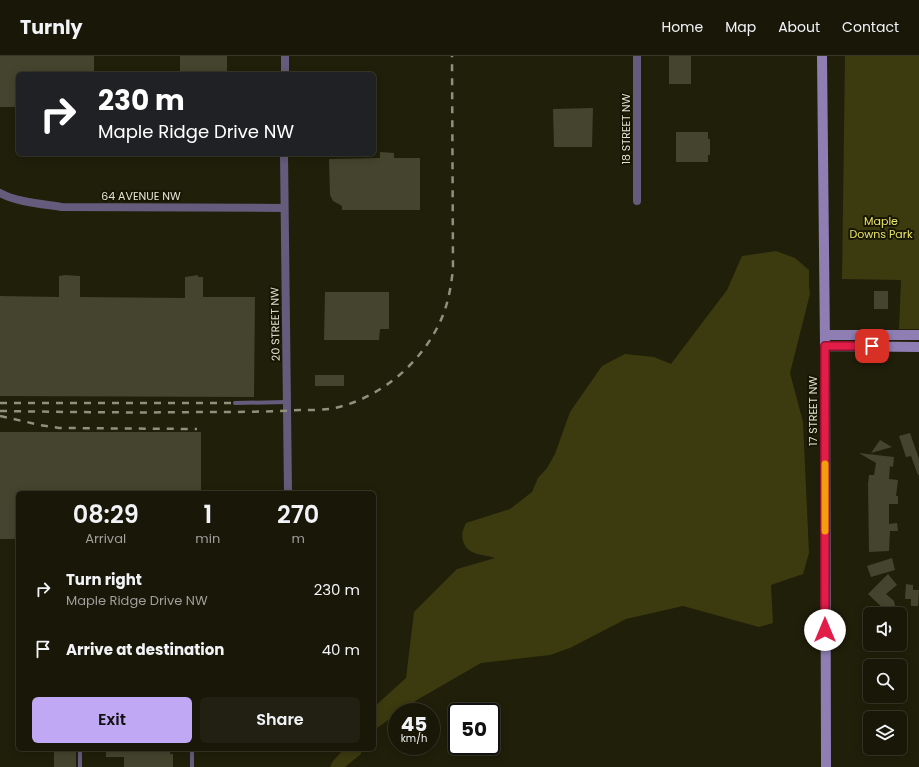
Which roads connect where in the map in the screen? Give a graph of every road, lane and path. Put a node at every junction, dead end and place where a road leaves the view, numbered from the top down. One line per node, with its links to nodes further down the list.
1 (285, 56): 4 (street)
2 (637, 56): 7 (street, 18 STREET NW)
3 (822, 56): 9 (main road, 17 STREET NW)
4 (285, 72)
5 (284, 156): 8 (street, 20 STREET NW)
6 (0, 193): 8 (street, 64 AVENUE NW)
7 (637, 201)
8 (284, 208): 13 (street, 20 STREET NW)
9 (825, 335): 10 (main road); 11 (main road, 17 STREET NW)
10 (919, 335)
11 (825, 346): 12 (main road); 20 (main road, 17 STREET NW)
12 (919, 347)
13 (287, 402): 14 (lane); 15 (street, 20 STREET NW)
14 (235, 403)
15 (288, 491)
16 (80, 751): 18 (lane)
17 (192, 751): 19 (lane)
18 (80, 767)
19 (192, 767)
20 (826, 767)

